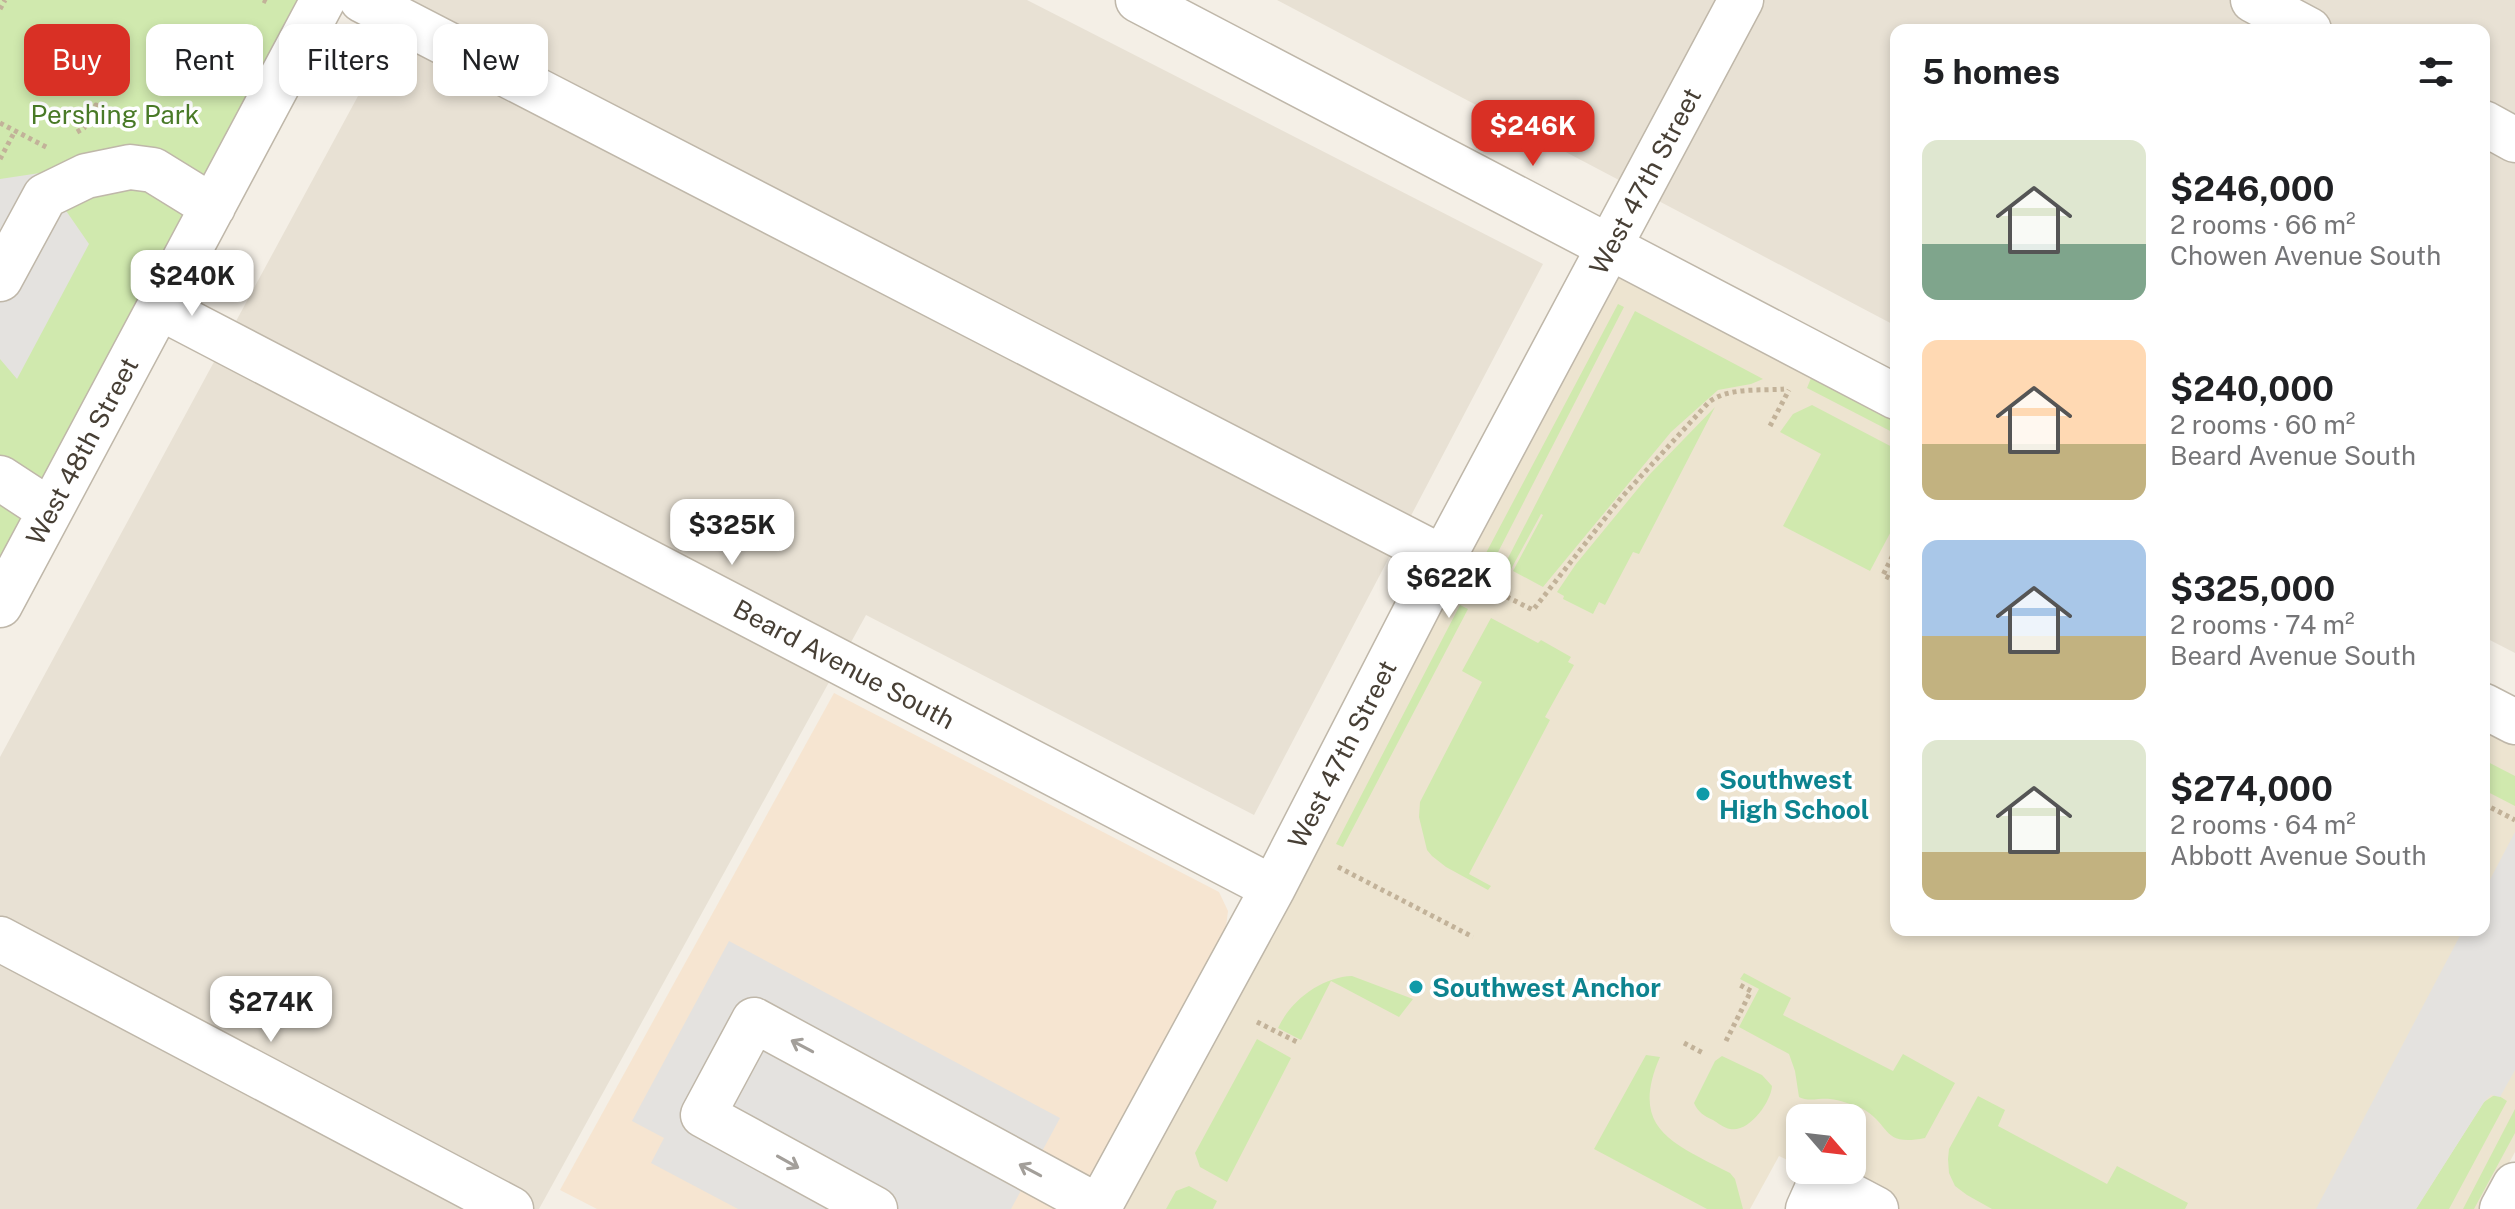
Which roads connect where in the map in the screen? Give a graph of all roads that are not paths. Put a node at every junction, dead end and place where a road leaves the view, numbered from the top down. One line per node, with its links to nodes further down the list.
1 (323, 0): 9 (street, West 48th Street)
2 (362, 0): 16 (street)
3 (1138, 0): 10 (street)
4 (1741, 0): 10 (street, West 47th Street)
5 (2253, 0): 6 (street)
6 (2298, 24)
7 (2490, 126): 8 (street)
8 (2515, 140)
9 (213, 207): 11 (street); 12 (street, West 48th Street)
10 (1610, 247): 13 (street); 16 (street, West 47th Street)
11 (0, 279)
12 (159, 307): 15 (street, West 48th Street); 20 (street, Beard Avenue South)
13 (1890, 394)
14 (0, 478): 15 (street)
15 (49, 510): 17 (street, West 48th Street)
16 (1443, 558): 20 (street, West 47th Street)
17 (0, 605)
18 (2490, 709): 19 (street)
19 (2515, 722)
20 (1273, 888): 24 (street, West 47th Street)
21 (0, 939): 25 (street)
22 (2515, 1185): 28 (street)
23 (1815, 1194): 27 (street)
24 (1098, 1208): 26 (street, one-way to 26)
25 (511, 1209)
26 (875, 1209)
27 (1876, 1209)
28 (2502, 1209)

